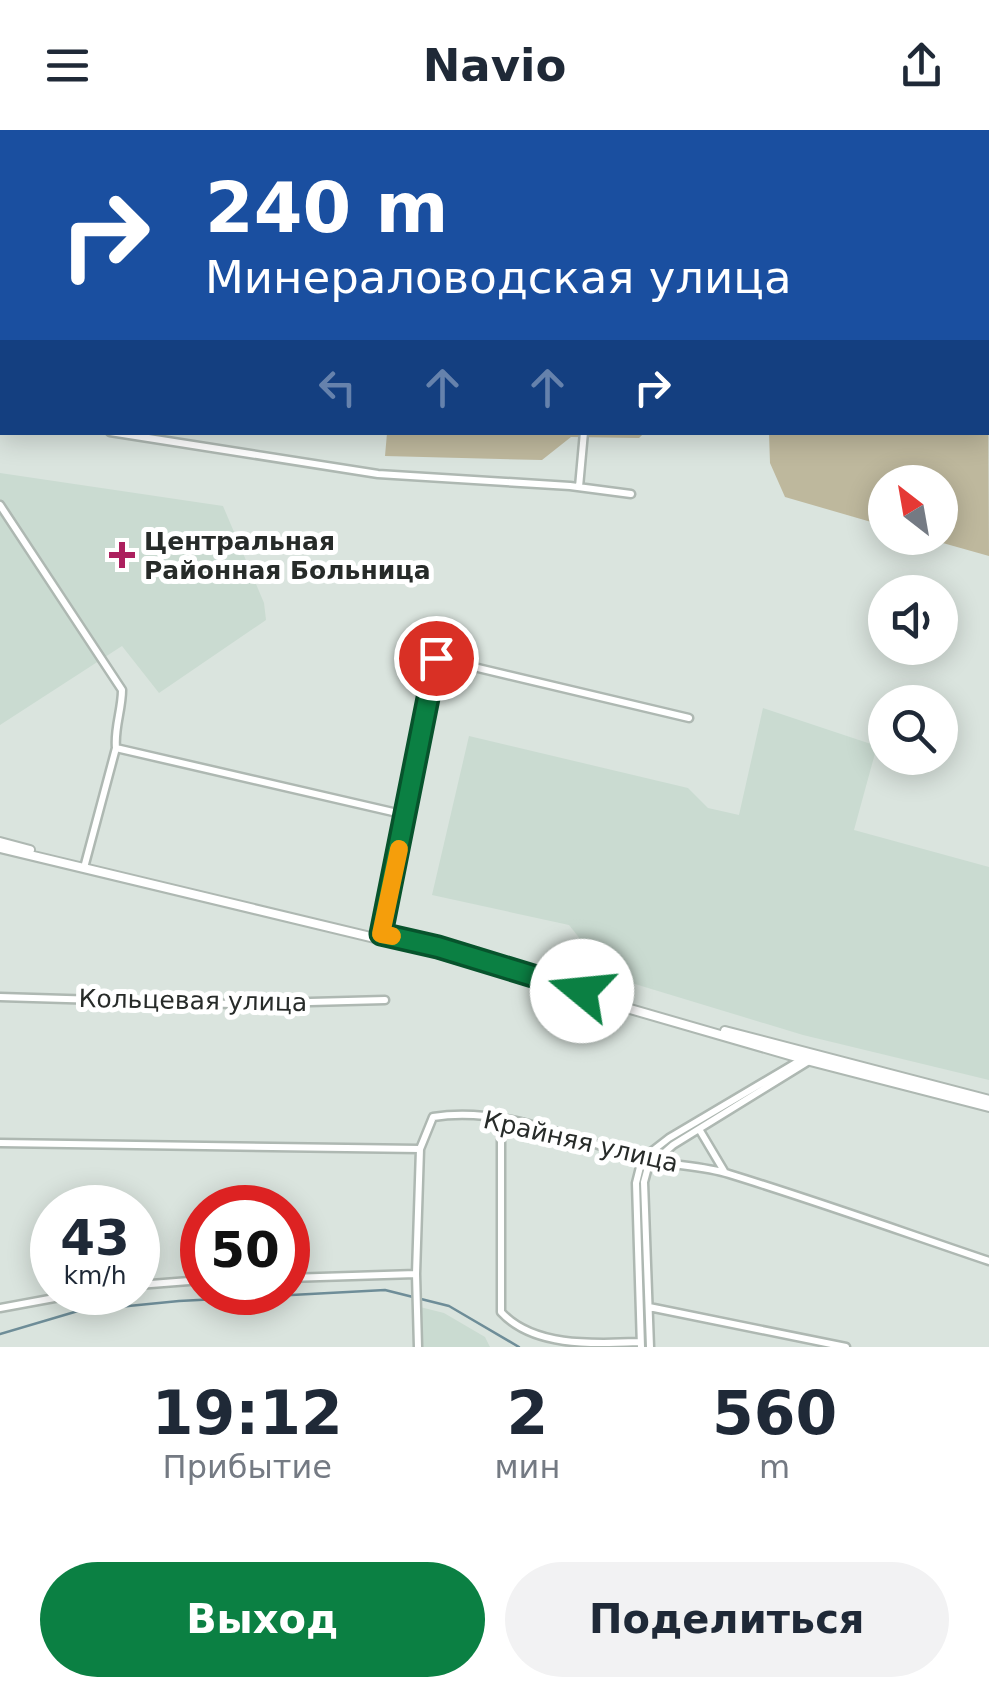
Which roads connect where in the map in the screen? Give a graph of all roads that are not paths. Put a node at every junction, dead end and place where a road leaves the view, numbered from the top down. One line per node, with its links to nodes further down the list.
1 (129, 435): 3 (street)
2 (584, 435): 3 (street)
3 (579, 487): 4 (street)
4 (631, 494)
5 (0, 505): 7 (street)
6 (689, 718): 8 (street)
7 (116, 748): 8 (street); 10 (street)
8 (406, 815): 11 (street)
9 (0, 845): 10 (main road); 14 (main road)
10 (85, 864): 11 (main road)
11 (381, 934): 14 (main road)
12 (0, 998): 13 (street, Кольцевая улица)
13 (385, 1000)
14 (809, 1058): 15 (main road); 17 (street); 20 (street)
15 (989, 1103)
16 (502, 1118): 19 (street, Крайняя улица); 20 (street, Крайняя улица); 29 (street)
17 (699, 1129): 21 (street); 22 (street)
18 (0, 1144): 19 (street)
19 (420, 1149): 24 (street)
20 (642, 1159): 21 (street, Крайняя улица); 29 (street)
21 (655, 1161): 22 (street, Крайняя улица); 28 (street)
22 (724, 1172): 23 (street, Крайняя улица)
23 (989, 1261)
24 (416, 1274): 25 (street); 30 (street)
25 (310, 1277)
26 (30, 1302): 27 (street)
27 (0, 1308)
28 (649, 1308): 31 (street); 32 (street)
29 (640, 1345)
30 (418, 1347)
31 (650, 1347)
32 (846, 1347)

